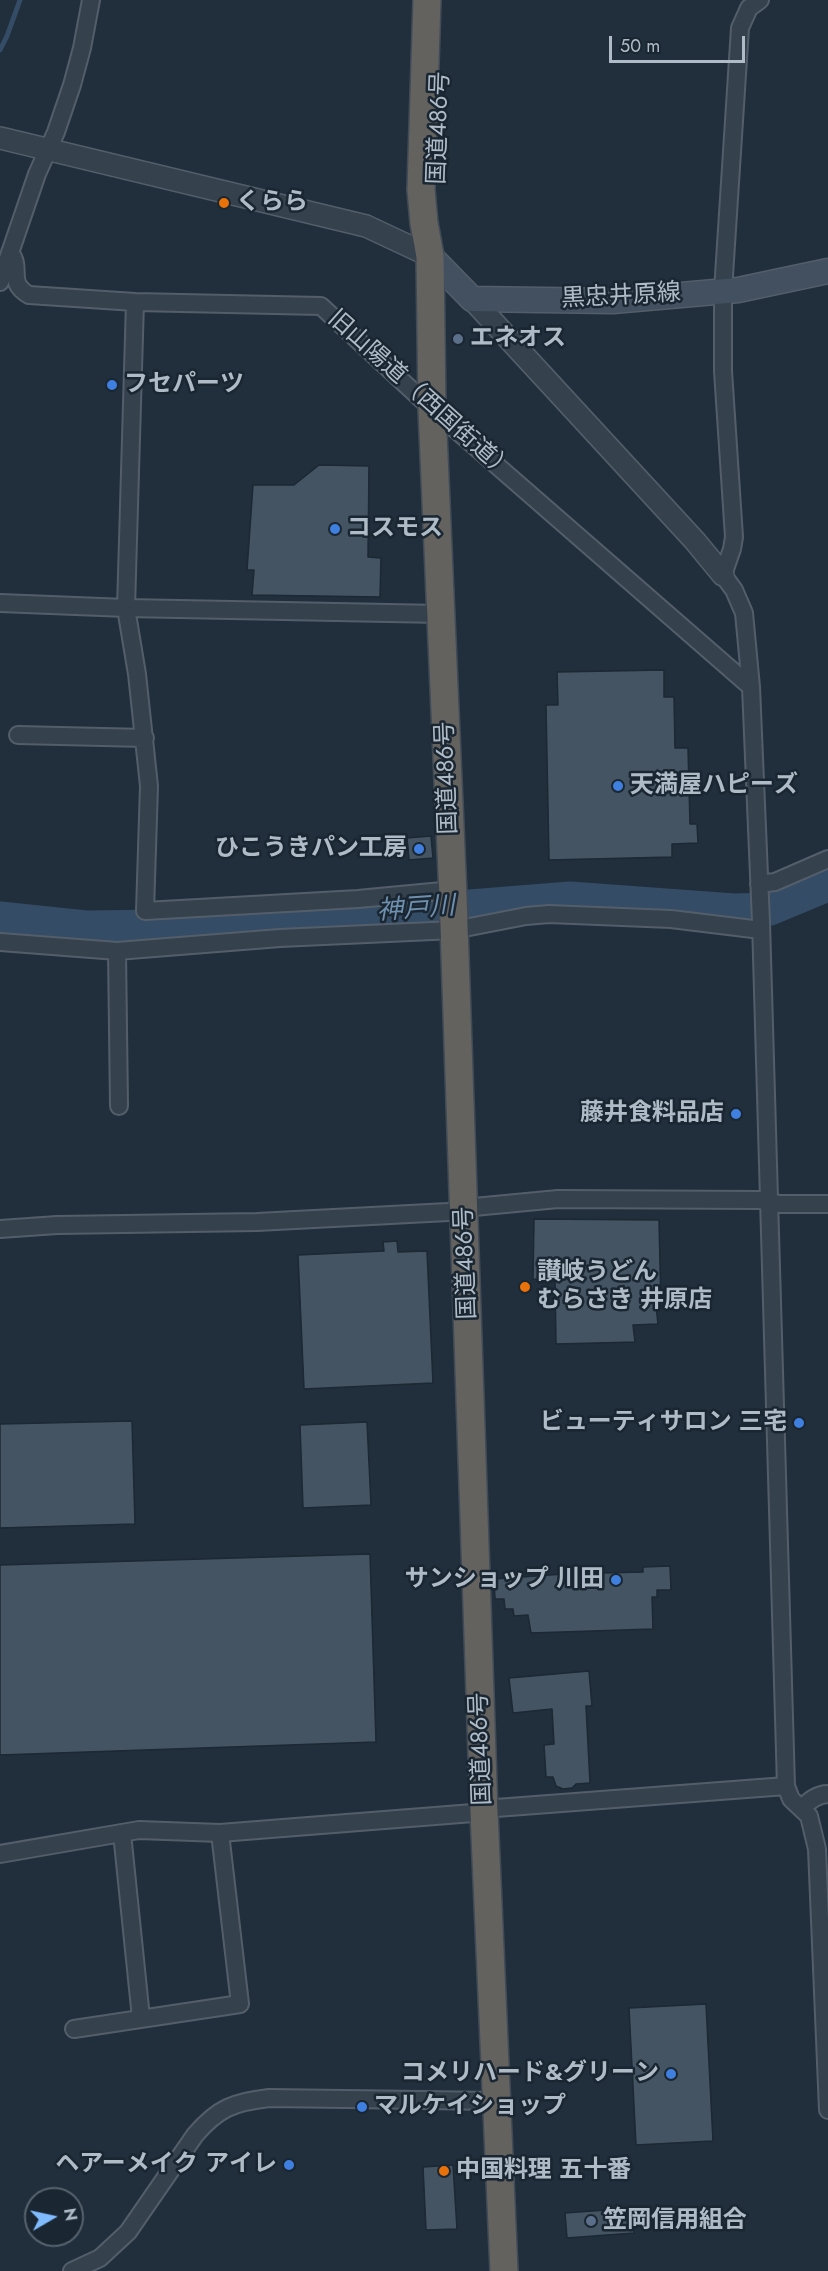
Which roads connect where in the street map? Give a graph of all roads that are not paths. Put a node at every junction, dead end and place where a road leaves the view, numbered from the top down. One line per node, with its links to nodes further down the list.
1 (90, 0): 6 (street)
2 (427, 0): 8 (highway, 国道486号)
3 (444, 0): 8 (highway, 国道486号)
4 (760, 0): 11 (street)
5 (0, 138): 6 (street)
6 (43, 147): 7 (street); 8 (street)
7 (10, 252): 10 (street); 13 (street, 旧山陽道（西国街道）)
8 (430, 256): 12 (main road); 14 (highway, 国道486号)
9 (828, 271): 11 (main road, 黒忠井原線)
10 (0, 282)
11 (723, 291): 12 (main road, 黒忠井原線); 15 (street)
12 (472, 299): 15 (street)
13 (135, 302): 14 (street, 旧山陽道（西国街道）); 17 (street)
14 (432, 409): 18 (highway, 国道486号); 19 (street, 旧山陽道（西国街道）)
15 (723, 574): 19 (street)
16 (0, 603): 17 (street)
17 (126, 608): 18 (street); 21 (street)
18 (441, 614): 24 (highway, 国道486号)
19 (751, 687): 23 (street)
20 (18, 735): 21 (street)
21 (145, 738): 24 (street)
22 (828, 859): 23 (street)
23 (759, 889): 25 (street)
24 (453, 909): 25 (street); 27 (street); 31 (highway, 国道486号)
25 (761, 926): 29 (street)
26 (0, 942): 27 (street)
27 (117, 951): 28 (street)
28 (119, 1106)
29 (769, 1203): 30 (street); 31 (street); 33 (street)
30 (828, 1204)
31 (465, 1208): 32 (street); 36 (highway, 国道486号)
32 (0, 1229)
33 (786, 1786): 35 (street); 36 (street)
34 (828, 1794): 35 (street)
35 (802, 1808): 42 (street)
36 (484, 1812): 38 (street); 43 (highway, 国道486号)
37 (122, 1833): 38 (street); 39 (street); 40 (street)
38 (220, 1833): 40 (street)
39 (0, 1854)
40 (141, 2018): 41 (street)
41 (74, 2029)
42 (828, 2100): 44 (street)
43 (497, 2101): 45 (street); 46 (highway, 国道486号)
44 (828, 2110)
45 (72, 2271)
46 (504, 2271)

